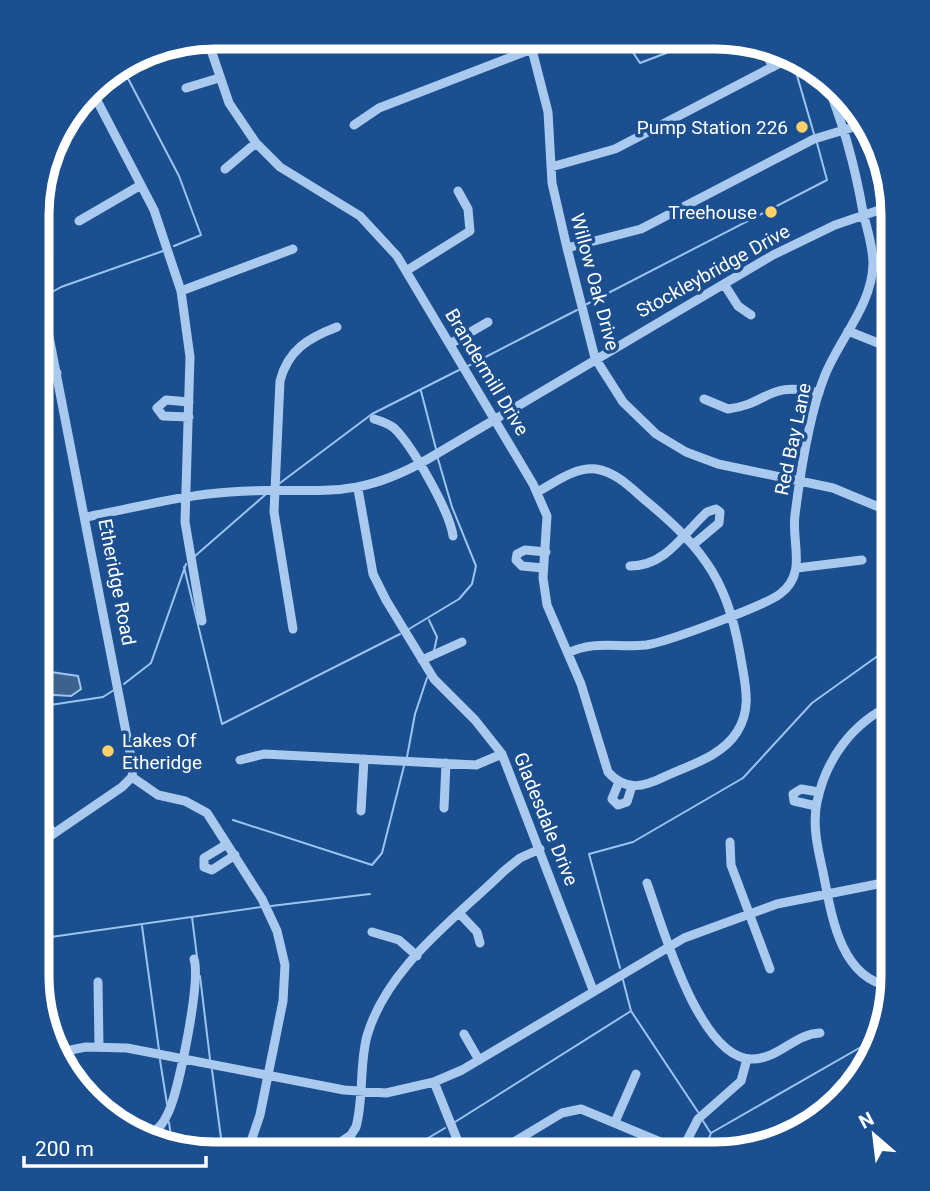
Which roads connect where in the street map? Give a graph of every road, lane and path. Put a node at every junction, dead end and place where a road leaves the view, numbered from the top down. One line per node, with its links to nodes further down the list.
1 (210, 49): 6 (street, Brandermill Drive)
2 (532, 49): 10 (street); 14 (street, Willow Oak Drive)
3 (768, 58): 5 (street)
4 (783, 64): 5 (street)
5 (773, 67): 14 (street)
6 (219, 78): 7 (street); 13 (street, Brandermill Drive)
7 (186, 88)
8 (832, 98): 12 (street, Red Bay Lane)
9 (97, 100): 16 (street)
10 (354, 125)
11 (855, 126): 12 (street)
12 (843, 129): 19 (street, Red Bay Lane); 21 (street)
13 (256, 143): 15 (street); 23 (street, Brandermill Drive)
14 (551, 167): 21 (street, Willow Oak Drive)
15 (225, 169)
16 (141, 185): 20 (street); 25 (street)
17 (458, 191): 23 (street)
18 (881, 209): 19 (street, Stockleybridge Drive)
19 (864, 214): 24 (street, Stockleybridge Drive); 29 (street, Red Bay Lane)
20 (79, 221)
21 (567, 248): 33 (street, Willow Oak Drive)
22 (293, 249): 25 (street)
23 (406, 271): 31 (street, Brandermill Drive)
24 (723, 284): 26 (street); 33 (street, Stockleybridge Drive)
25 (181, 291): 38 (street)
26 (751, 315)
27 (488, 322): 31 (street)
28 (337, 327): 45 (street)
29 (848, 331): 32 (street); 36 (street, Red Bay Lane)
30 (49, 334): 34 (street, Etheridge Road)
31 (450, 344): 41 (street, Brandermill Drive)
32 (881, 344)
33 (595, 358): 41 (street, Stockleybridge Drive); 43 (street, Willow Oak Drive)
34 (57, 373): 35 (street); 49 (street, Etheridge Road)
35 (49, 374)
36 (819, 393): 37 (street); 43 (street, Red Bay Lane)
37 (705, 400)
38 (190, 402): 39 (street); 39 (street)
39 (189, 417): 47 (street)
40 (374, 419): 42 (street)
41 (495, 420): 42 (street, Stockleybridge Drive); 46 (street, Brandermill Drive)
42 (419, 465): 44 (street, Stockleybridge Drive); 51 (street)
43 (802, 481): 48 (street, Willow Oak Drive); 57 (street, Red Bay Lane)
44 (358, 489): 45 (street, Stockleybridge Drive); 63 (street, Gladesdale Drive)
45 (274, 491): 47 (street, Stockleybridge Drive); 60 (street)
46 (537, 492): 50 (street); 53 (street, Brandermill Drive)
47 (185, 498): 49 (street, Stockleybridge Drive); 59 (street)
48 (881, 507)
49 (86, 517): 69 (street, Etheridge Road)
50 (684, 533): 52 (street); 52 (street); 55 (street)
51 (453, 536)
52 (694, 544): 58 (street)
53 (546, 552): 56 (street, Brandermill Drive); 56 (street)
54 (862, 560): 57 (street)
55 (630, 566)
56 (543, 568): 62 (street, Brandermill Drive)
57 (797, 568): 58 (street)
58 (733, 615): 62 (street); 62 (street, Brandermill Drive)
59 (202, 621)
60 (293, 629)
61 (462, 642): 63 (street)
62 (568, 653)
63 (422, 660): 65 (street, Gladesdale Drive)
64 (881, 710): 70 (street)
65 (502, 754): 68 (street); 79 (street, Gladesdale Drive)
66 (240, 760): 67 (street)
67 (364, 760): 68 (street); 73 (street)
68 (446, 764): 72 (street)
69 (132, 777): 75 (street); 78 (street)
70 (819, 792): 71 (street); 71 (street)
71 (816, 806): 83 (street)
72 (444, 808)
73 (361, 811)
74 (49, 826): 75 (street)
75 (53, 834): 76 (street)
76 (49, 837)
77 (730, 842): 84 (street)
78 (228, 844): 80 (street); 80 (street)
79 (540, 849): 85 (street); 94 (street, Gladesdale Drive)
80 (235, 855): 103 (street)
81 (647, 883): 88 (street)
82 (881, 883): 83 (street)
83 (827, 893): 84 (street); 93 (street)
84 (749, 912): 88 (street); 91 (street)
85 (460, 914): 87 (street); 89 (street)
86 (372, 932): 89 (street)
87 (480, 943)
88 (670, 945): 94 (street); 100 (street)
89 (417, 956): 105 (street)
90 (194, 960): 99 (street)
91 (770, 969)
92 (98, 982): 97 (street)
93 (881, 984)
94 (593, 990): 101 (street)
95 (820, 1032): 100 (street)
96 (464, 1034): 101 (street)
97 (99, 1047): 98 (street); 99 (street)
98 (68, 1051)
99 (181, 1059): 103 (street); 107 (street)
100 (747, 1059): 113 (street)
101 (479, 1060): 104 (street)
102 (636, 1074): 106 (street)
103 (268, 1076): 105 (street); 108 (street)
104 (434, 1082): 105 (street); 110 (street)
105 (361, 1092): 109 (street)
106 (615, 1122): 111 (street); 112 (street)
107 (155, 1130)
108 (251, 1142)
109 (341, 1142)
110 (458, 1142)
111 (515, 1142)
112 (658, 1142)
113 (686, 1142)

